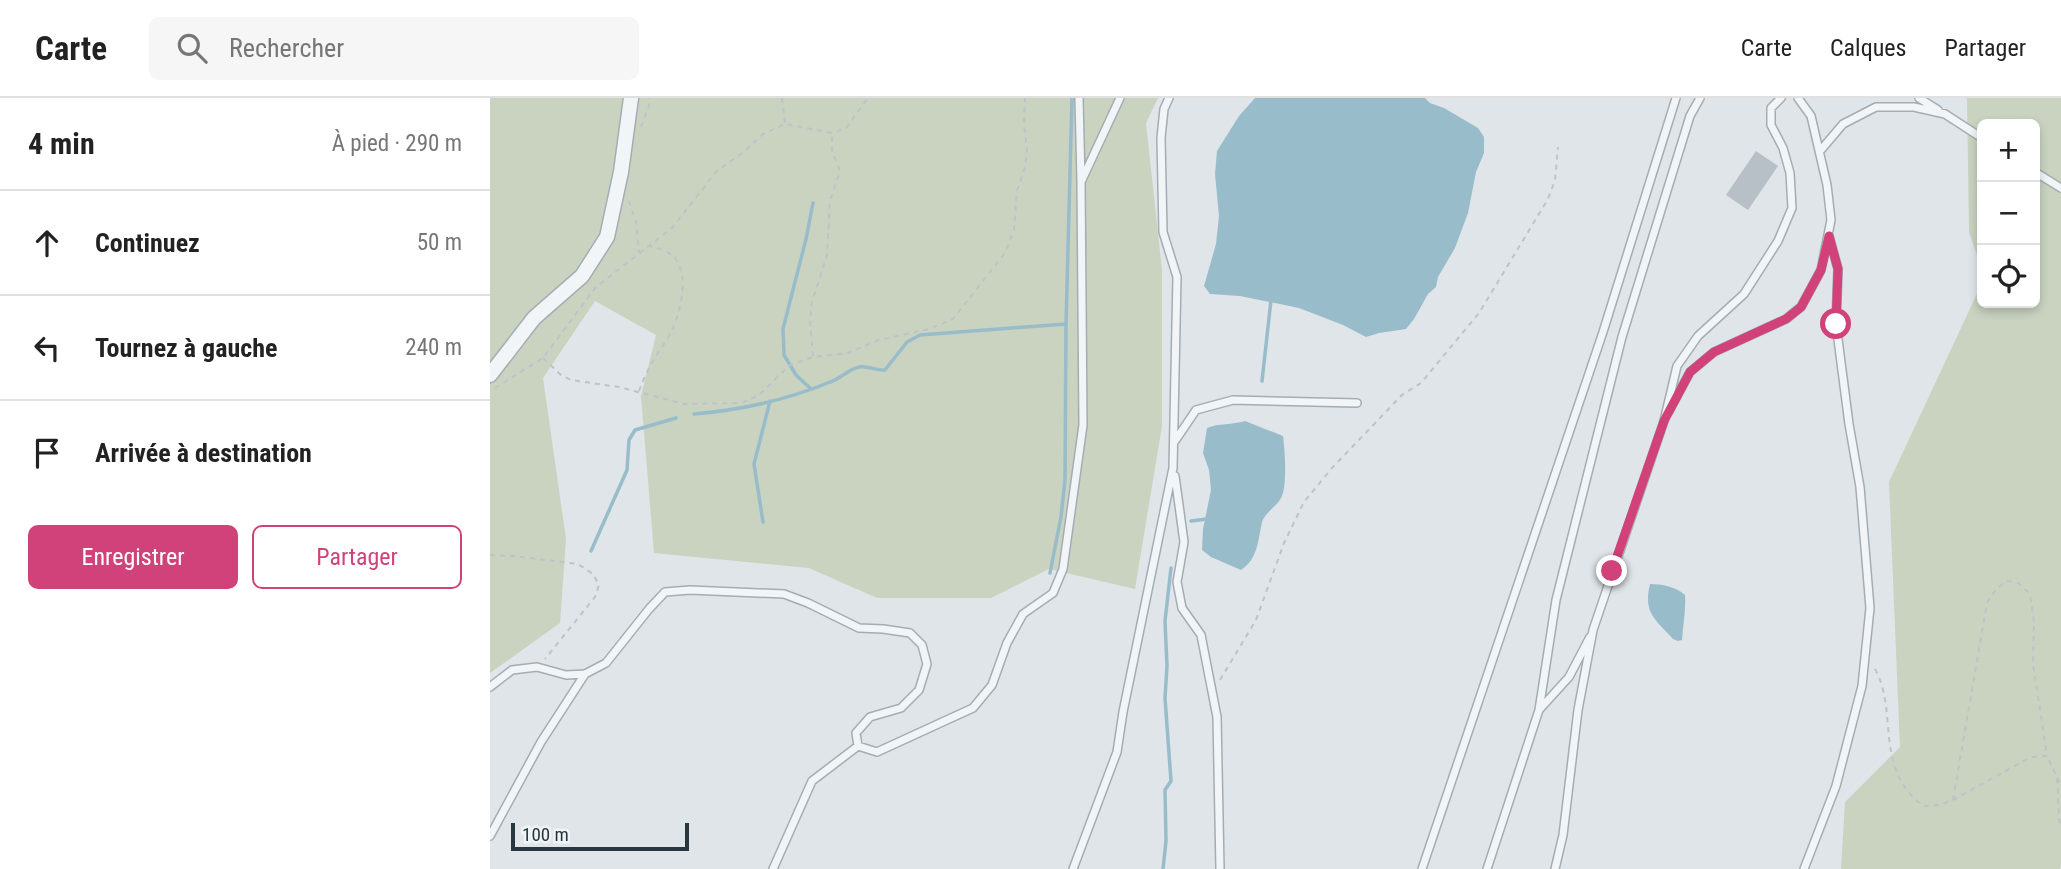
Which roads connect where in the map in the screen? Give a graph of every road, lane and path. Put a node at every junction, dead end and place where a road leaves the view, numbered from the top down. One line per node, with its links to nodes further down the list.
1 (631, 98): 30 (street)
2 (649, 98): 18 (path)
3 (782, 98): 15 (path)
4 (868, 98): 16 (path)
5 (1025, 98): 28 (path)
6 (1079, 98): 22 (lane)
7 (1120, 98): 22 (lane)
8 (1170, 98): 35 (lane)
9 (1676, 98): 55 (lane)
10 (1700, 98): 44 (lane)
11 (1781, 98): 34 (lane)
12 (1798, 98): 20 (lane)
13 (1919, 98): 14 (lane)
14 (1945, 114): 17 (lane); 20 (lane)
15 (785, 124): 16 (path); 26 (path)
16 (832, 133): 28 (path)
17 (1977, 135)
18 (639, 136)
19 (1558, 147): 43 (path)
20 (1820, 151): 25 (lane)
21 (2040, 175): 23 (lane)
22 (1081, 182): 45 (lane)
23 (2061, 188)
24 (629, 198): 27 (path)
25 (1829, 236): 34 (lane); 39 (lane)
26 (649, 246): 27 (path); 32 (path)
27 (639, 253): 29 (path)
28 (813, 357): 32 (path)
29 (543, 358): 31 (path); 32 (path)
30 (490, 375)
31 (490, 389)
32 (638, 392)
33 (1357, 403): 35 (lane)
34 (1664, 421): 38 (lane)
35 (1174, 441): 36 (lane)
36 (1173, 468): 43 (lane); 53 (lane)
37 (490, 555): 40 (path)
38 (1593, 630): 44 (lane); 57 (lane)
39 (1866, 653): 49 (path); 58 (lane)
40 (537, 667): 41 (lane); 42 (lane)
41 (585, 674): 45 (lane); 51 (lane)
42 (490, 687)
43 (1212, 693): 54 (lane)
44 (1539, 710): 56 (lane)
45 (858, 746): 52 (lane)
46 (2047, 756): 47 (path); 49 (path); 49 (path)
47 (2057, 777): 48 (path); 50 (path)
48 (2061, 785)
49 (1952, 800)
50 (2061, 825)
51 (490, 836)
52 (773, 869)
53 (1073, 869)
54 (1220, 869)
55 (1422, 869)
56 (1487, 869)
57 (1555, 869)
58 (1804, 869)

